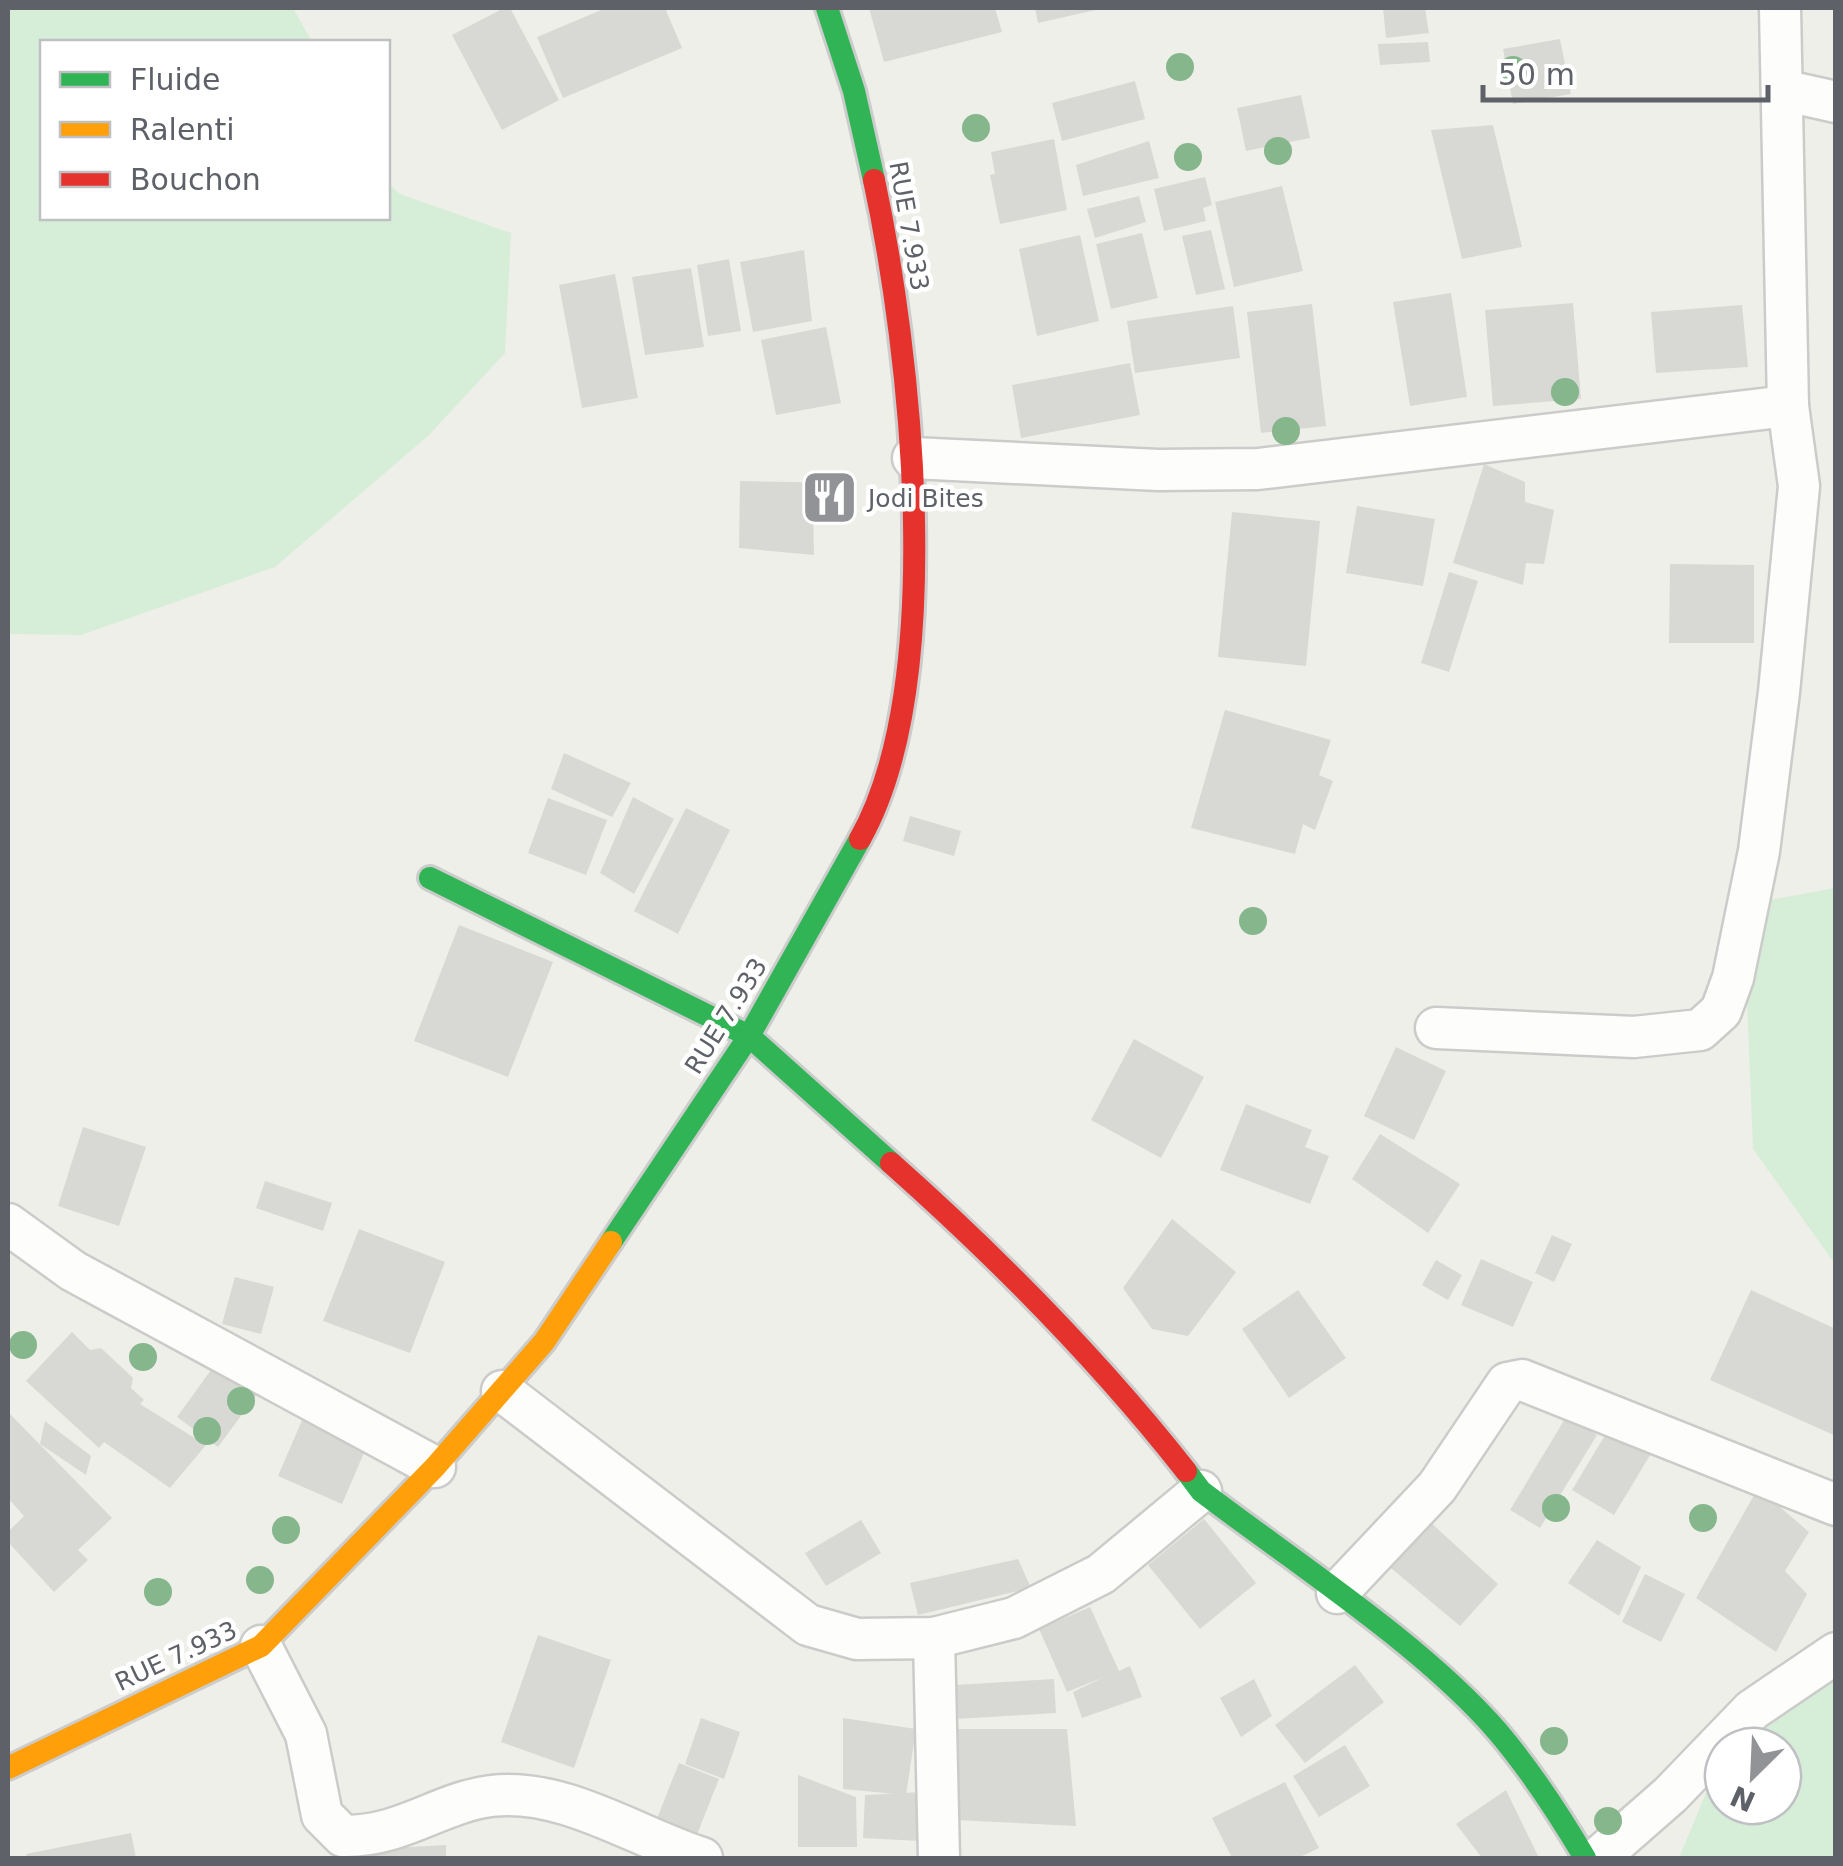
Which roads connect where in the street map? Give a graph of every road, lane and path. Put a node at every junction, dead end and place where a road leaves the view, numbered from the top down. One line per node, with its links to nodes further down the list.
1 (827, 8): 6 (street, RUE 7.933)
2 (1780, 8): 3 (street)
3 (1782, 90): 4 (street); 5 (street)
4 (1836, 102)
5 (1788, 406): 6 (street); 8 (street)
6 (913, 458): 9 (street, RUE 7.933)
7 (430, 878): 9 (street)
8 (1436, 1028)
9 (749, 1036): 11 (street, RUE 7.933); 13 (street)
10 (8, 1224): 12 (street)
11 (502, 1391): 12 (street, RUE 7.933); 16 (street)
12 (435, 1467): 17 (street, RUE 7.933)
13 (1201, 1491): 15 (street); 16 (street)
14 (1836, 1504): 15 (street)
15 (1337, 1593): 22 (street)
16 (934, 1638): 21 (street)
17 (261, 1646): 19 (street, RUE 7.933); 20 (street)
18 (1836, 1653): 23 (street)
19 (8, 1768)
20 (702, 1858)
21 (939, 1858)
22 (1585, 1858)
23 (1598, 1858)

